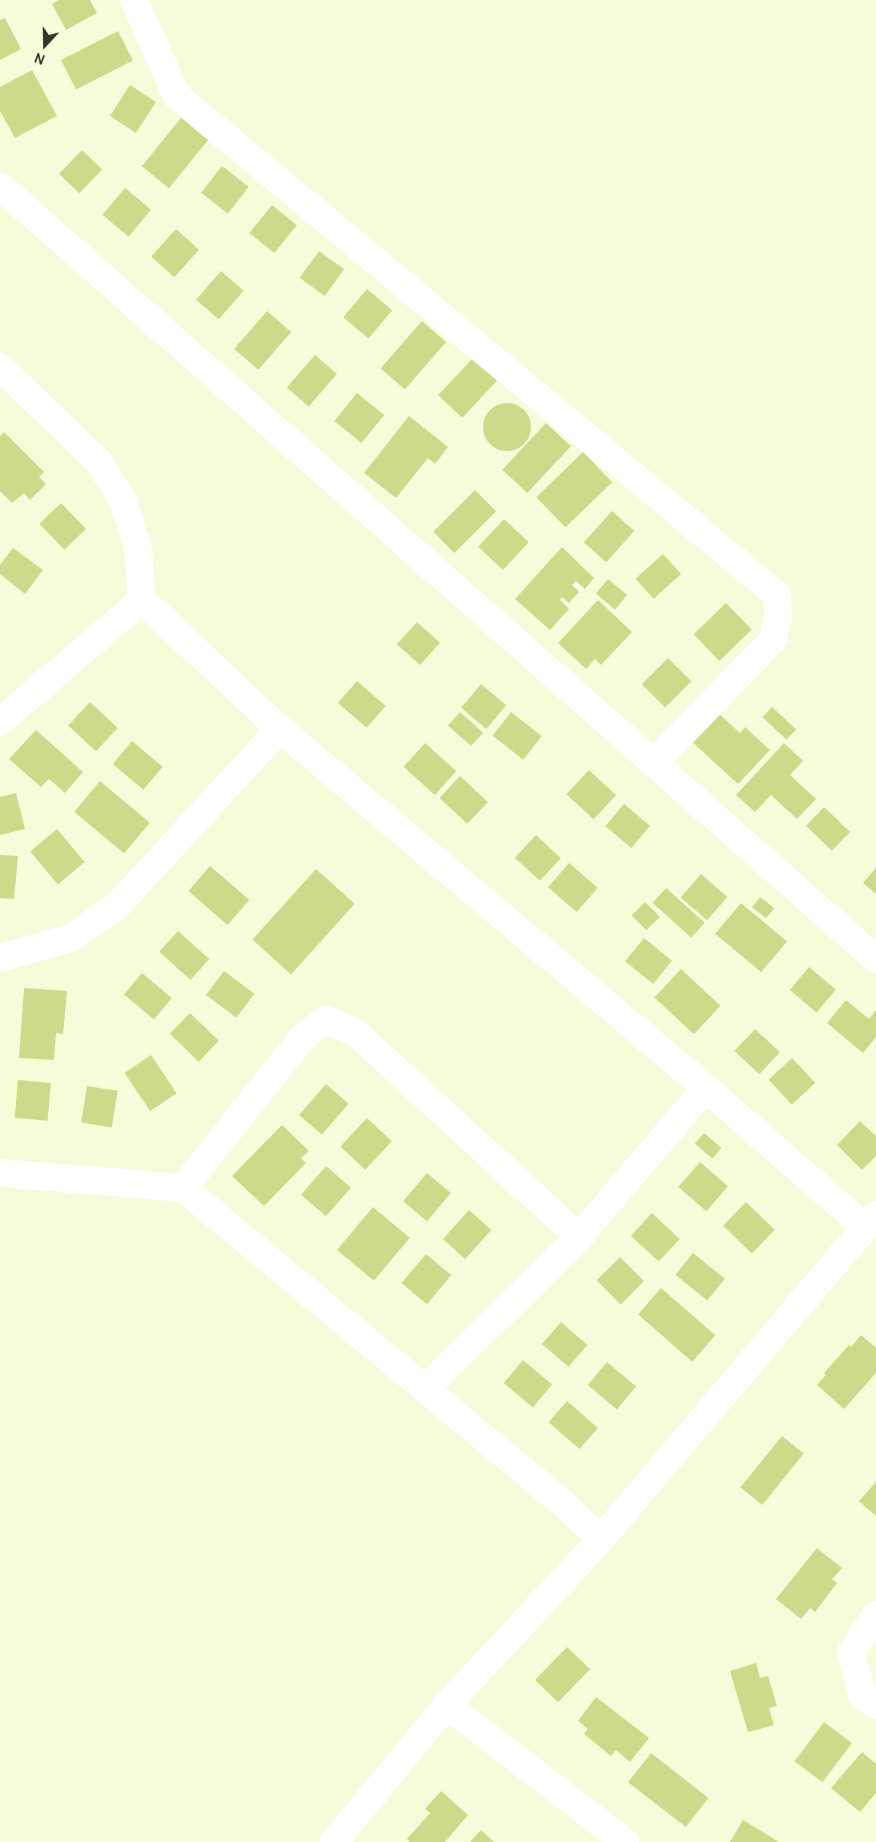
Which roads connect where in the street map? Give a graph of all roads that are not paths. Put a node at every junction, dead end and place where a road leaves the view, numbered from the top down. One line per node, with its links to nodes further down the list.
1 (134, 0): 7 (street)
2 (0, 186): 7 (street)
3 (3, 376): 4 (street)
4 (142, 600): 5 (street); 6 (street)
5 (0, 722)
6 (280, 729): 8 (street); 10 (street)
7 (654, 763): 9 (street)
8 (0, 958)
9 (876, 959)
10 (706, 1088): 13 (street); 14 (street)
11 (0, 1173): 12 (street)
12 (183, 1188): 14 (street); 15 (street)
13 (871, 1221): 16 (street)
14 (579, 1237): 15 (street)
15 (426, 1390): 16 (street)
16 (601, 1538): 18 (street)
17 (876, 1616): 19 (street)
18 (447, 1705): 20 (street); 21 (street)
19 (876, 1705)
20 (334, 1842)
21 (625, 1842)

